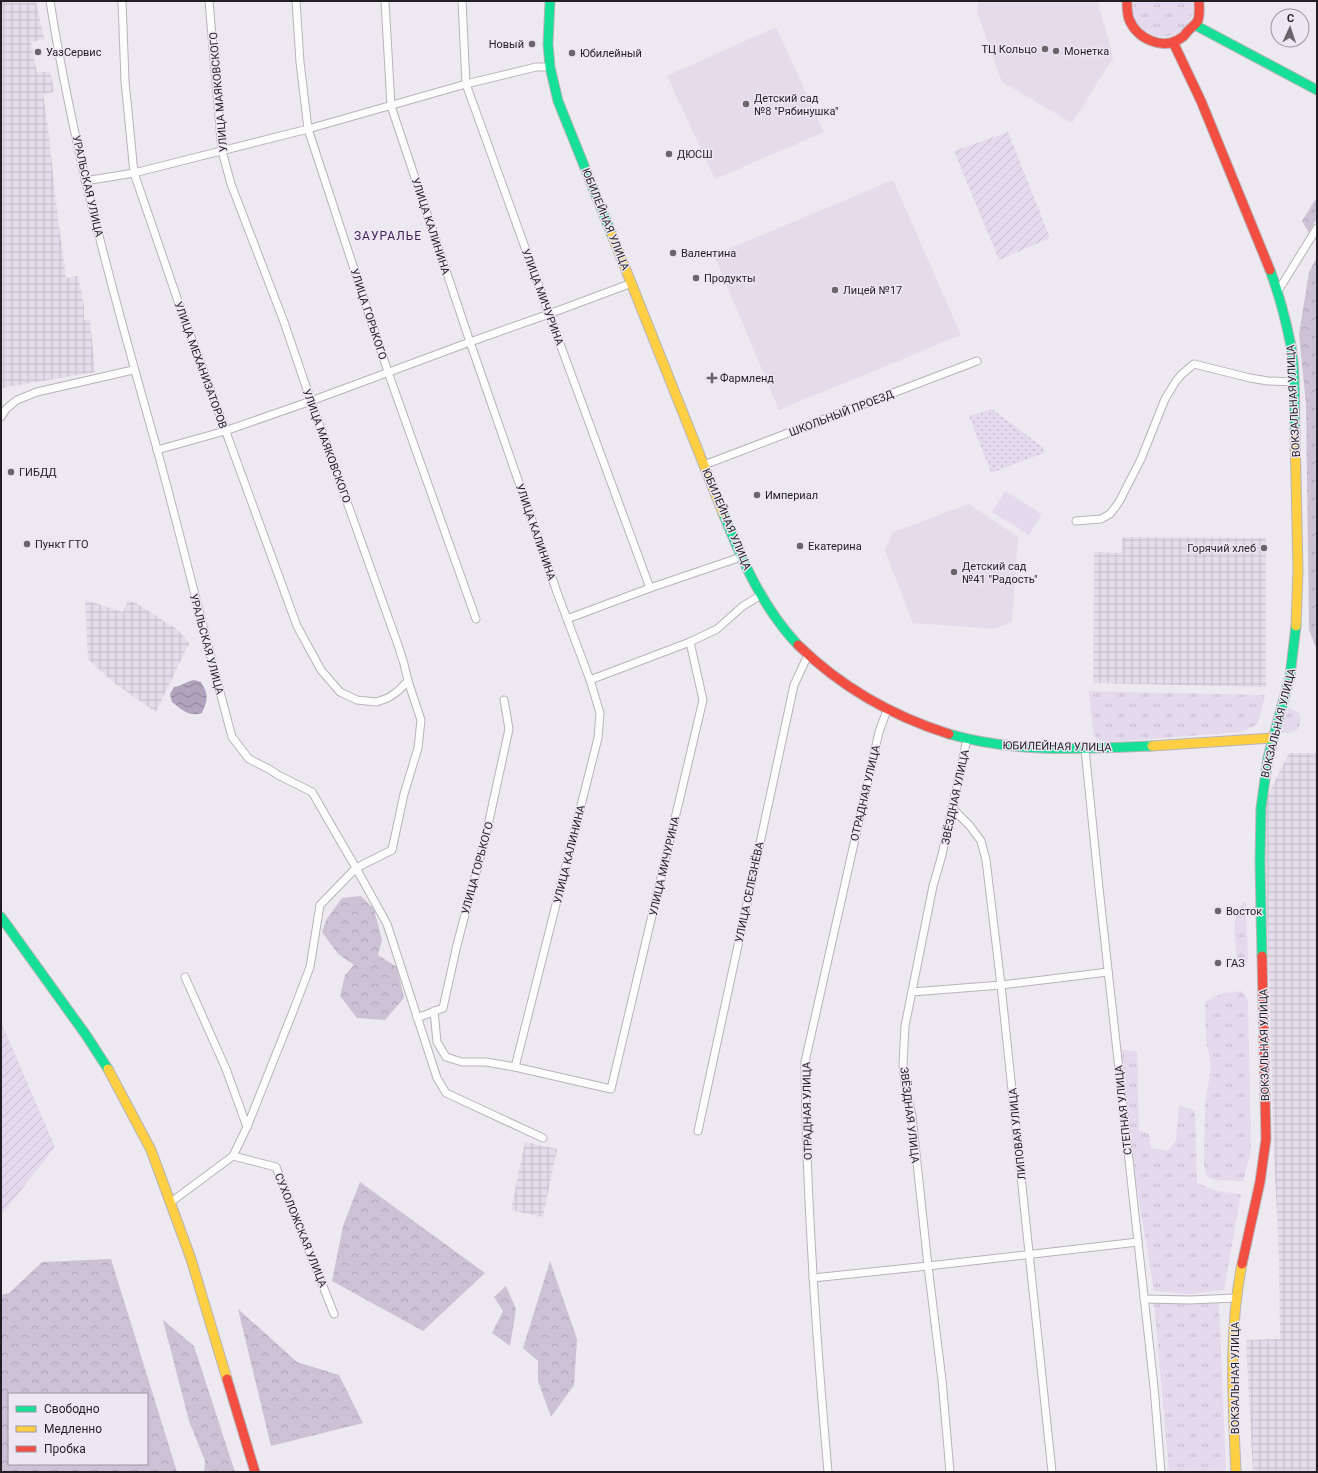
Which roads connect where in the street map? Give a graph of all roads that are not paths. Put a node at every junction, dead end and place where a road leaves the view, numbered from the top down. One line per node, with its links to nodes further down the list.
1 (50, 1): 19 (street, УРАЛЬСКАЯ УЛИЦА)
2 (122, 1): 18 (street, УЛИЦА МЕХАНИЗАТОРОВ)
3 (209, 1): 17 (street, УЛИЦА МАЯКОВСКОГО)
4 (296, 1): 16 (street, УЛИЦА ГОРЬКОГО)
5 (385, 1): 15 (street, УЛИЦА КАЛИНИНА)
6 (462, 1): 13 (street, УЛИЦА МИЧУРИНА)
7 (550, 1): 12 (main road, ЮБИЛЕЙНАЯ УЛИЦА)
8 (1127, 1): 11 (main road)
9 (1199, 1): 10 (main road)
10 (1195, 25): 11 (main road); 14 (main road)
11 (1173, 42): 22 (main road, ВОКЗАЛЬНАЯ УЛИЦА)
12 (550, 67): 13 (street); 21 (main road, ЮБИЛЕЙНАЯ УЛИЦА)
13 (466, 84): 15 (street); 23 (street, УЛИЦА МИЧУРИНА)
14 (1317, 90)
15 (391, 106): 16 (street); 24 (street, УЛИЦА КАЛИНИНА)
16 (308, 129): 17 (street); 27 (street, УЛИЦА ГОРЬКОГО)
17 (222, 151): 18 (street); 29 (street, УЛИЦА МАЯКОВСКОГО)
18 (134, 173): 19 (street); 31 (street, УЛИЦА МЕХАНИЗАТОРОВ)
19 (85, 181): 26 (street, УРАЛЬСКАЯ УЛИЦА)
20 (1317, 228): 22 (street)
21 (632, 283): 23 (street); 33 (main road, ЮБИЛЕЙНАЯ УЛИЦА)
22 (1278, 291): 28 (main road, ВОКЗАЛЬНАЯ УЛИЦА)
23 (549, 314): 24 (street); 36 (street, УЛИЦА МИЧУРИНА)
24 (470, 342): 27 (street); 39 (street, УЛИЦА КАЛИНИНА)
25 (977, 361): 33 (street, ШКОЛЬНЫЙ ПРОЕЗД)
26 (133, 370): 30 (street); 32 (street, УРАЛЬСКАЯ УЛИЦА)
27 (388, 372): 29 (street); 38 (street, УЛИЦА ГОРЬКОГО)
28 (1294, 382): 34 (street); 46 (main road, ВОКЗАЛЬНАЯ УЛИЦА)
29 (311, 401): 31 (street); 43 (street, УЛИЦА МАЯКОВСКОГО)
30 (1, 417)
31 (225, 431): 32 (street); 43 (street, УЛИЦА МЕХАНИЗАТОРОВ)
32 (157, 450): 50 (street, УРАЛЬСКАЯ УЛИЦА)
33 (704, 465): 35 (main road, ЮБИЛЕЙНАЯ УЛИЦА)
34 (1076, 520)
35 (741, 557): 36 (street); 37 (main road, ЮБИЛЕЙНАЯ УЛИЦА)
36 (650, 588): 39 (street)
37 (761, 595): 40 (street); 41 (main road, ЮБИЛЕЙНАЯ УЛИЦА)
38 (476, 619)
39 (567, 619): 42 (street, УЛИЦА КАЛИНИНА)
40 (690, 642): 42 (street); 58 (street, УЛИЦА МИЧУРИНА)
41 (808, 655): 45 (main road, ЮБИЛЕЙНАЯ УЛИЦА); 60 (street, УЛИЦА СЕЛЕЗНЁВА)
42 (590, 680): 58 (street, УЛИЦА КАЛИНИНА)
43 (408, 681): 50 (street, УЛИЦА МАЯКОВСКОГО)
44 (504, 700): 56 (street, УЛИЦА ГОРЬКОГО)
45 (887, 710): 47 (main road, ЮБИЛЕЙНАЯ УЛИЦА); 67 (street, ОТРАДНАЯ УЛИЦА)
46 (1272, 738): 48 (main road, ЮБИЛЕЙНАЯ УЛИЦА); 68 (main road, ВОКЗАЛЬНАЯ УЛИЦА)
47 (967, 739): 48 (main road, ЮБИЛЕЙНАЯ УЛИЦА); 49 (street, ЗВЁЗДНАЯ УЛИЦА)
48 (1085, 749): 52 (street, СТЕПНАЯ УЛИЦА)
49 (952, 808): 54 (street, ЛИПОВАЯ УЛИЦА); 55 (street, ЗВЁЗДНАЯ УЛИЦА)
50 (356, 868): 57 (street, УРАЛЬСКАЯ УЛИЦА); 59 (street, УЛИЦА МАЯКОВСКОГО)
51 (1, 917): 63 (main road)
52 (1108, 972): 54 (street); 64 (street, СТЕПНАЯ УЛИЦА)
53 (185, 977): 59 (street)
54 (1001, 985): 55 (street); 65 (street, ЛИПОВАЯ УЛИЦА)
55 (912, 992): 66 (street, ЗВЁЗДНАЯ УЛИЦА)
56 (434, 1011): 57 (street, УЛИЦА ГОРЬКОГО); 58 (street)
57 (417, 1018): 61 (street, УРАЛЬСКАЯ УЛИЦА)
58 (515, 1067)
59 (247, 1127): 62 (street)
60 (698, 1131)
61 (543, 1138)
62 (233, 1156): 63 (street); 70 (street, СУХОЛОЖСКАЯ УЛИЦА)
63 (171, 1202): 71 (main road)
64 (1138, 1242): 65 (street); 69 (street, СТЕПНАЯ УЛИЦА)
65 (1029, 1254): 66 (street); 74 (street, ЛИПОВАЯ УЛИЦА)
66 (928, 1266): 67 (street); 73 (street, ЗВЁЗДНАЯ УЛИЦА)
67 (814, 1278): 72 (street, ОТРАДНАЯ УЛИЦА)
68 (1236, 1298): 69 (street); 76 (main road, ВОКЗАЛЬНАЯ УЛИЦА)
69 (1144, 1299): 75 (street, СТЕПНАЯ УЛИЦА)
70 (334, 1314)
71 (255, 1472)
72 (828, 1472)
73 (950, 1472)
74 (1052, 1472)
75 (1161, 1472)
76 (1236, 1472)

